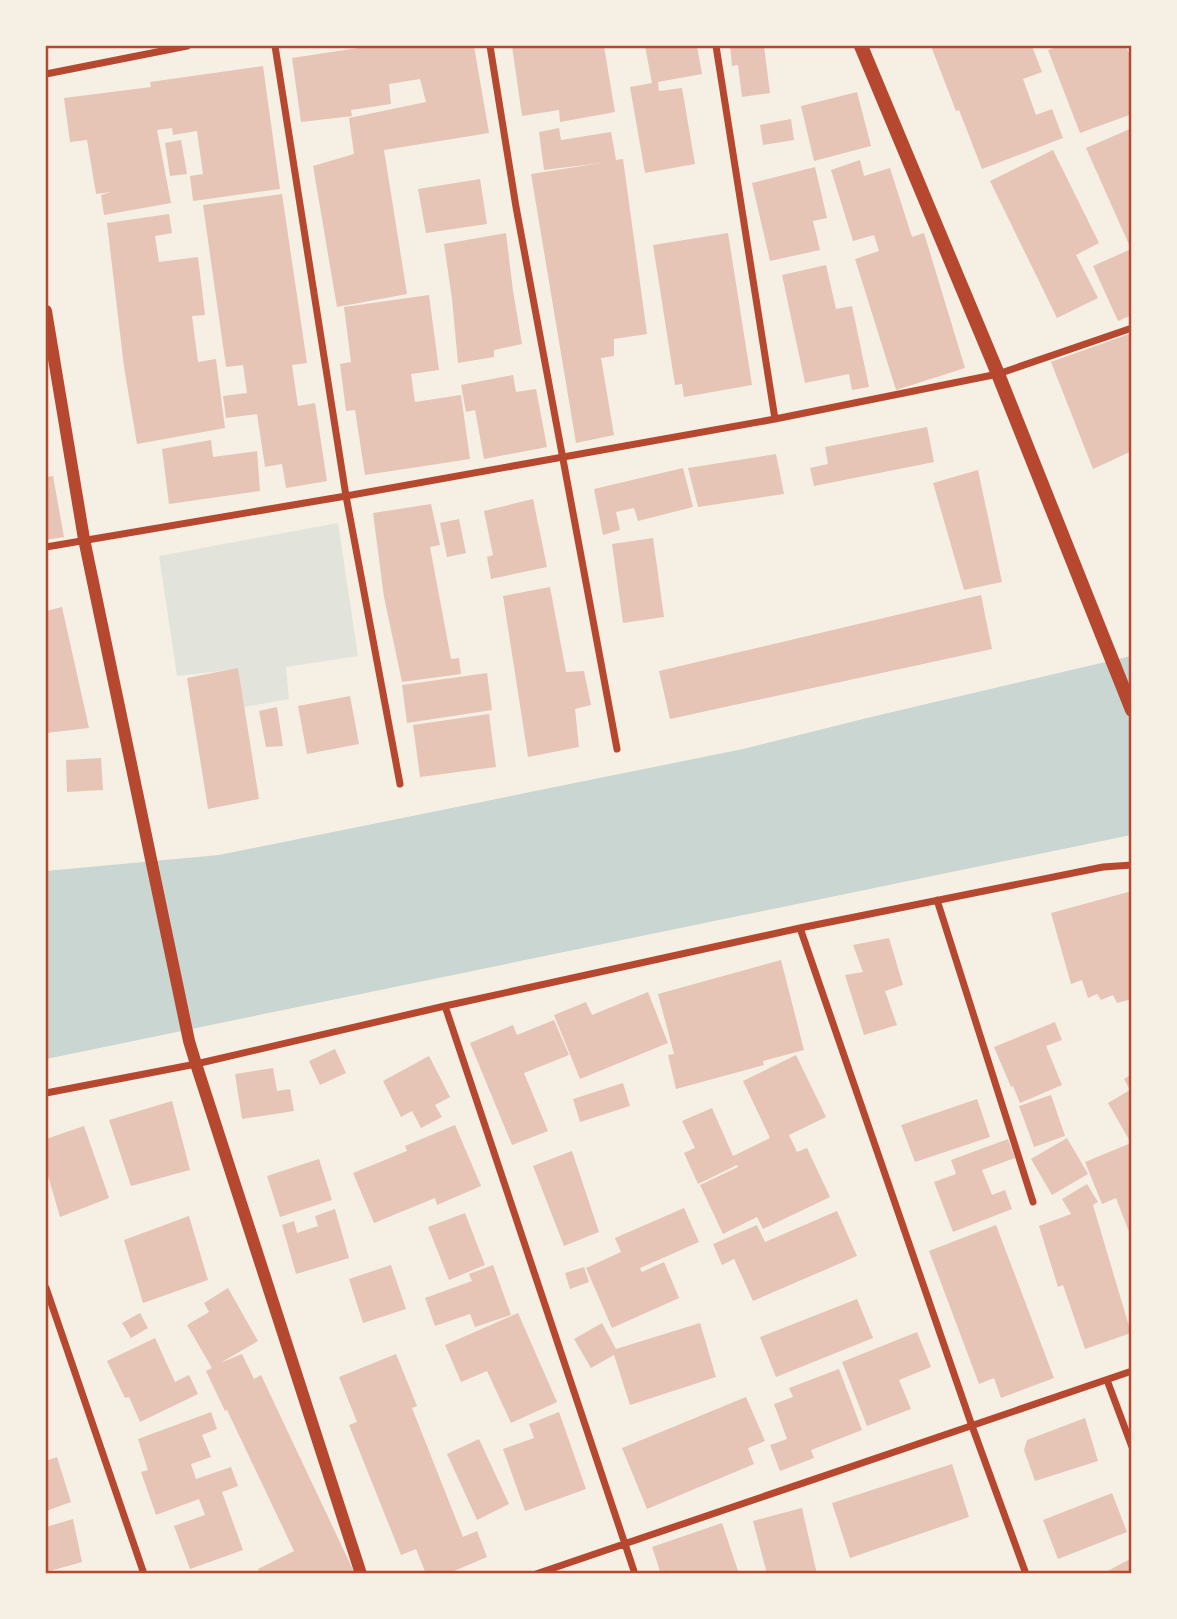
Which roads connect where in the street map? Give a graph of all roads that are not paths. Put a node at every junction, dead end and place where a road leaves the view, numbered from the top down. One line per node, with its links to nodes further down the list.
1 (187, 46): 6 (street)
2 (275, 46): 12 (street)
3 (490, 46): 11 (street)
4 (716, 46): 10 (street)
5 (861, 46): 9 (main road)
6 (46, 74)
7 (46, 311): 13 (street)
8 (1132, 328): 9 (street)
9 (998, 374): 10 (street); 15 (main road)
10 (775, 419): 11 (street)
11 (563, 457): 12 (street); 16 (street)
12 (346, 496): 13 (street); 17 (street)
13 (85, 539): 14 (street); 22 (street)
14 (46, 547)
15 (1132, 710)
16 (617, 749)
17 (400, 784)
18 (1132, 865): 19 (street)
19 (937, 901): 20 (street); 24 (street)
20 (800, 929): 21 (street); 28 (street)
21 (445, 1006): 22 (street); 30 (street)
22 (195, 1064): 23 (street); 32 (street)
23 (46, 1093)
24 (1033, 1202)
25 (46, 1288): 31 (street)
26 (1132, 1371): 27 (street)
27 (1107, 1380): 28 (street); 29 (street)
28 (972, 1426): 30 (street); 35 (street)
29 (1132, 1447)
30 (625, 1544): 33 (street); 34 (street)
31 (144, 1573)
32 (361, 1573)
33 (536, 1573)
34 (635, 1573)
35 (1026, 1573)

